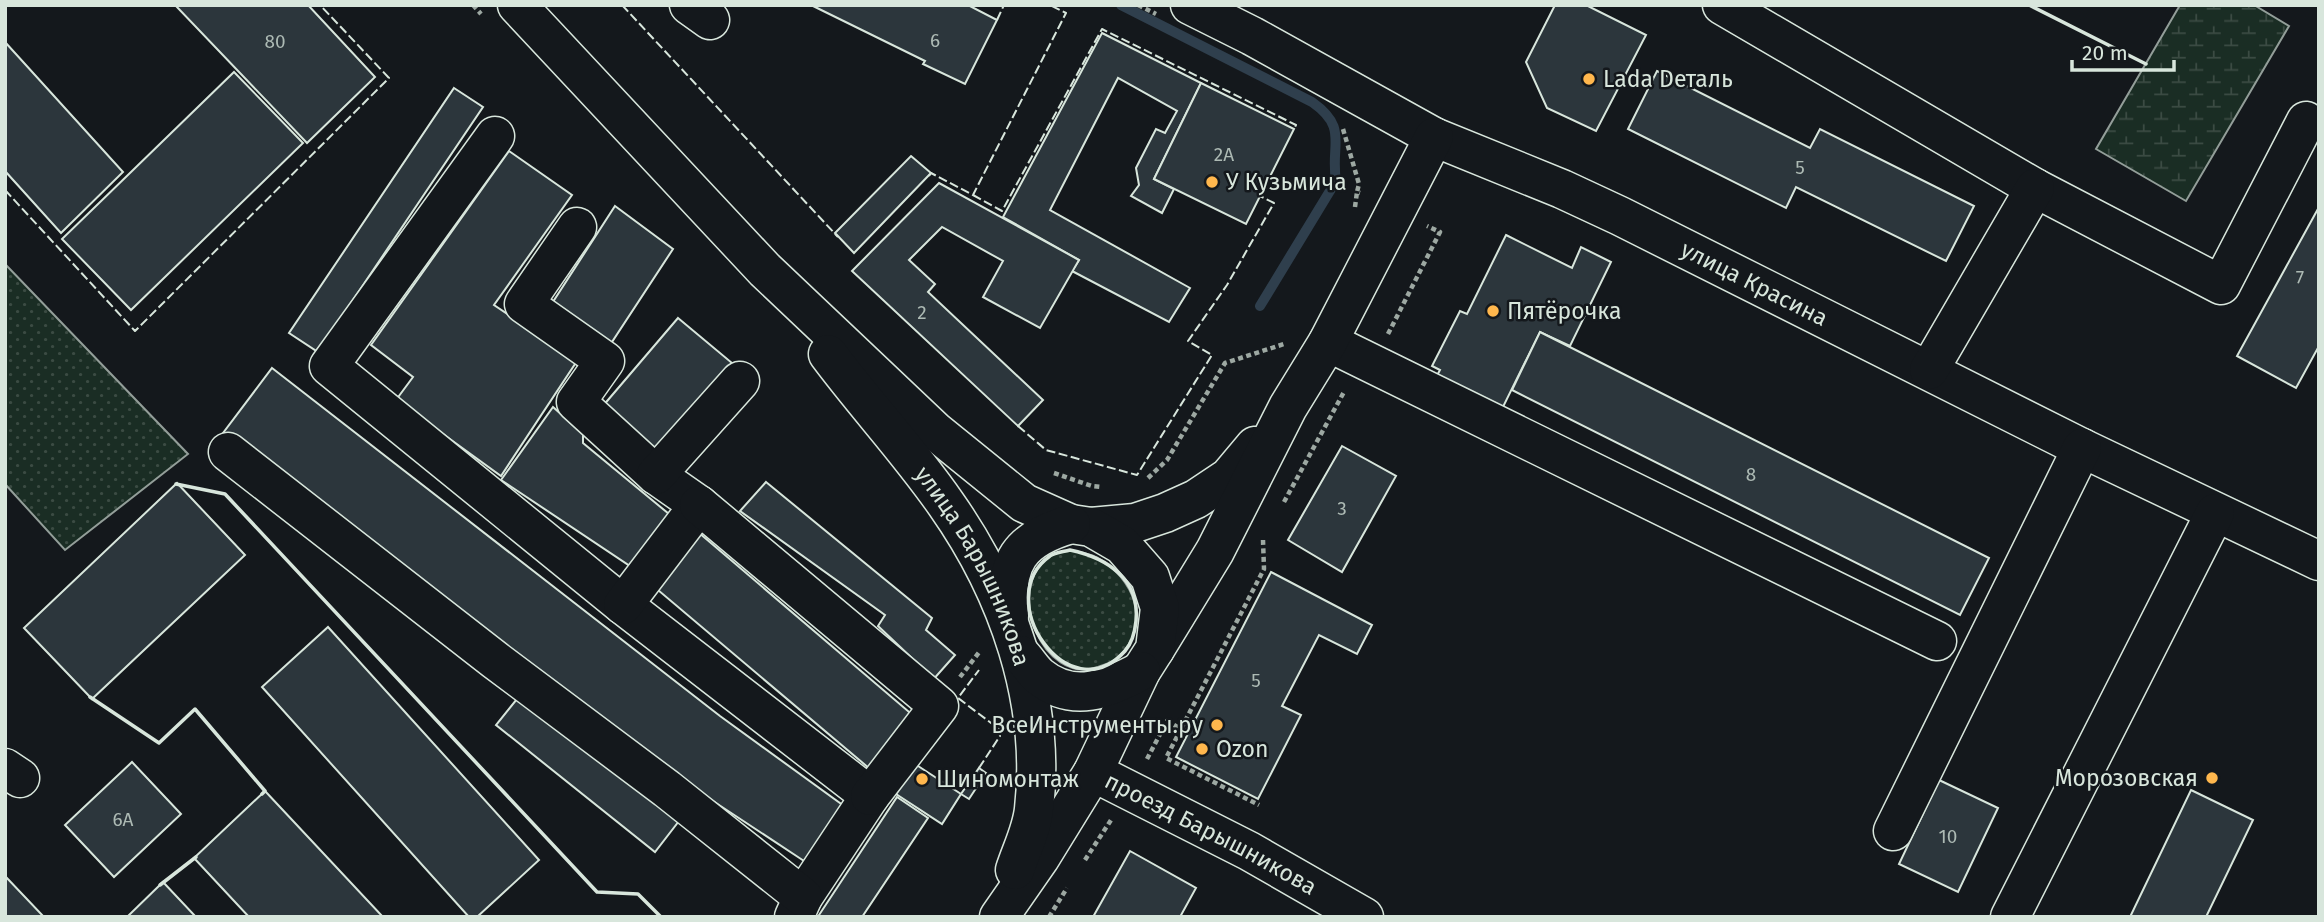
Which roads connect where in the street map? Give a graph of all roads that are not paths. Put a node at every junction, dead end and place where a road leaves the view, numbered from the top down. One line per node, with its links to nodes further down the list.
1 (517, 5): 9 (street, улица Барышникова)
2 (1190, 5): 6 (street, улица Красина)
3 (1722, 5): 7 (street)
4 (2306, 121): 7 (street)
5 (495, 136): 21 (street)
6 (1434, 137): 10 (street); 11 (street, улица Красина)
7 (2035, 188): 11 (street)
8 (577, 227): 16 (street)
9 (765, 270): 19 (street, улица Барышникова); 22 (street, улица Барышникова)
10 (1328, 342): 13 (street); 23 (street)
11 (1929, 370): 14 (street, улица Красина)
12 (740, 382): 16 (street)
13 (1288, 407): 19 (street, улица Барышникова); 24 (street, улица Барышникова)
14 (2081, 448): 18 (street, улица Красина); 27 (street)
15 (228, 452): 28 (street)
16 (656, 475): 17 (street)
17 (699, 505): 21 (street); 26 (street)
18 (2215, 513): 20 (street, улица Красина); 31 (street)
19 (1081, 526): 22 (street); 24 (street, улица Барышникова)
20 (2319, 561)
21 (623, 605): 26 (street)
22 (1015, 638): 24 (street); 29 (street, улица Барышникова)
23 (1937, 641)
24 (1148, 660): 25 (street, улица Барышникова)
25 (1093, 772): 29 (street, улица Барышникова); 30 (street, проезд Барышникова)
26 (870, 796): 28 (street)
27 (1893, 831)
28 (798, 907)
29 (1001, 915)
30 (1364, 917)
31 (2010, 917)

